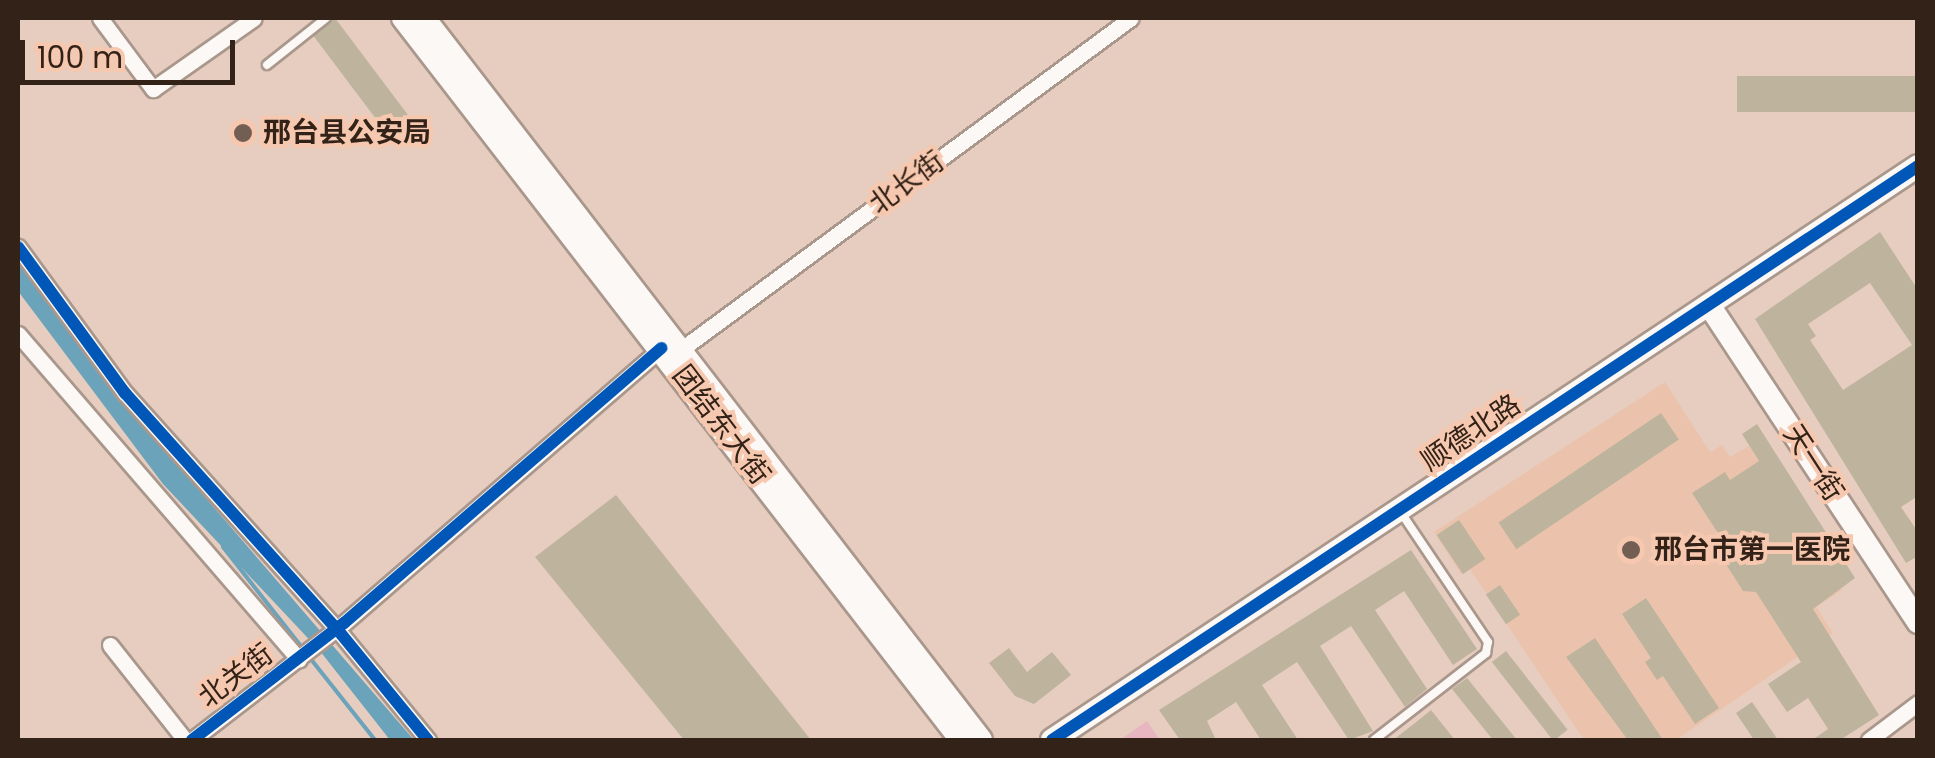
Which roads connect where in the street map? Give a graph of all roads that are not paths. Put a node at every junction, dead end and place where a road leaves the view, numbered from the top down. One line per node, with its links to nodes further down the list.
1 (100, 18): 2 (street)
2 (254, 18)
3 (326, 18): 7 (lane)
4 (403, 18): 12 (main road, 团结东大街)
5 (424, 18): 12 (main road, 团结东大街)
6 (1131, 18): 12 (street, 北长街)
7 (267, 65)
8 (1918, 166): 10 (main road, 顺德北路)
9 (18, 247): 15 (street)
10 (1709, 305): 13 (main road, 顺德北路); 14 (main road, 天一街)
11 (18, 334): 17 (street)
12 (672, 348): 15 (street, 北长街); 21 (main road, 团结东大街); 22 (main road, 团结东大街)
13 (1400, 510): 23 (main road, 顺德北路); 24 (lane)
14 (1915, 613)
15 (337, 628): 17 (street, 北关街); 20 (street)
16 (110, 644): 19 (street)
17 (304, 656): 19 (street, 北关街)
18 (1918, 703): 25 (street)
19 (189, 740)
20 (428, 740)
21 (961, 740)
22 (981, 740)
23 (1052, 740)
24 (1374, 740)
25 (1869, 740)

